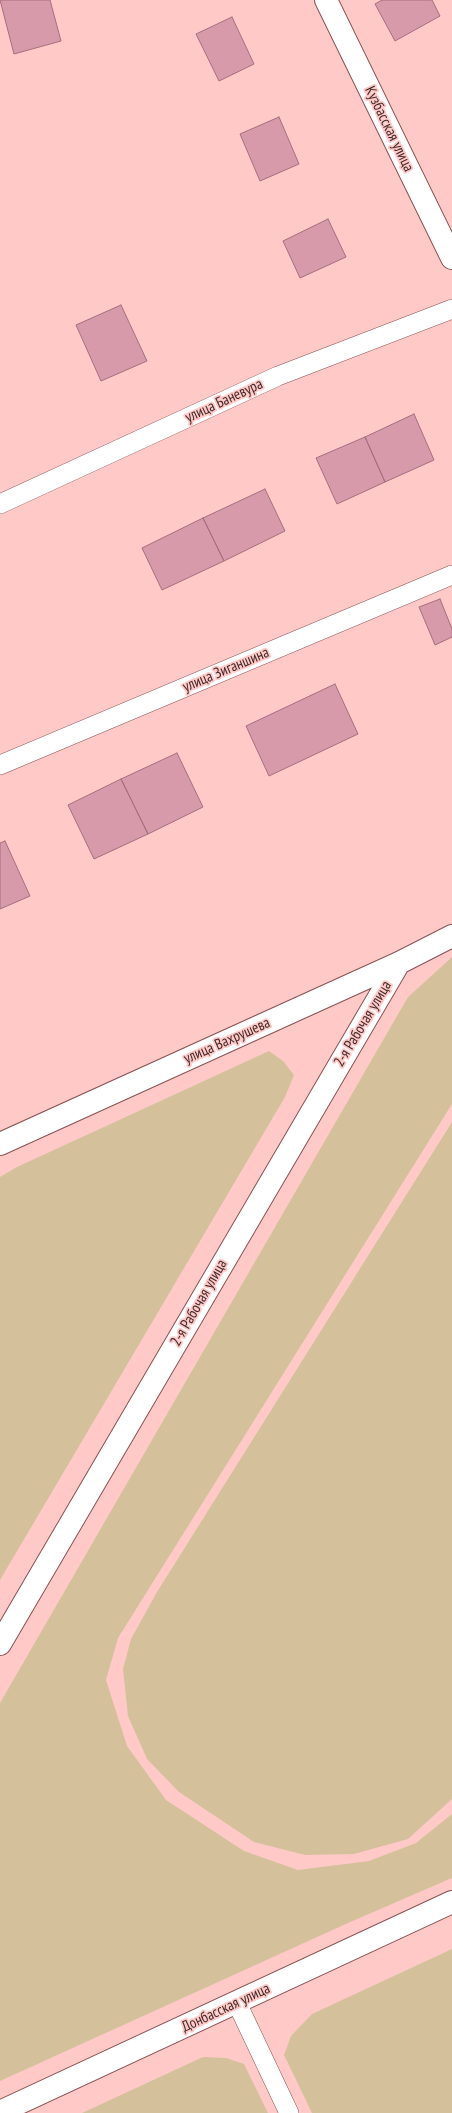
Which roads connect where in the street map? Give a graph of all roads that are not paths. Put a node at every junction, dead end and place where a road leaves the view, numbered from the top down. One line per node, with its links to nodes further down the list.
1 (326, 0): 2 (main road, Кузбасская улица)
2 (452, 258)
3 (452, 309): 4 (lane, улица Баневура)
4 (0, 504)
5 (452, 575): 6 (lane, улица Зиганшина)
6 (0, 765)
7 (452, 936): 8 (main road, улица Вахрушева)
8 (399, 963): 9 (main road, улица Вахрушева); 10 (main road, 2-я Рабочая улица)
9 (0, 1144)
10 (0, 1644)
11 (452, 1902): 12 (main road, Донбасская улица)
12 (237, 2003): 13 (main road, Донбасская улица); 14 (lane)
13 (0, 2112)
14 (289, 2113)

